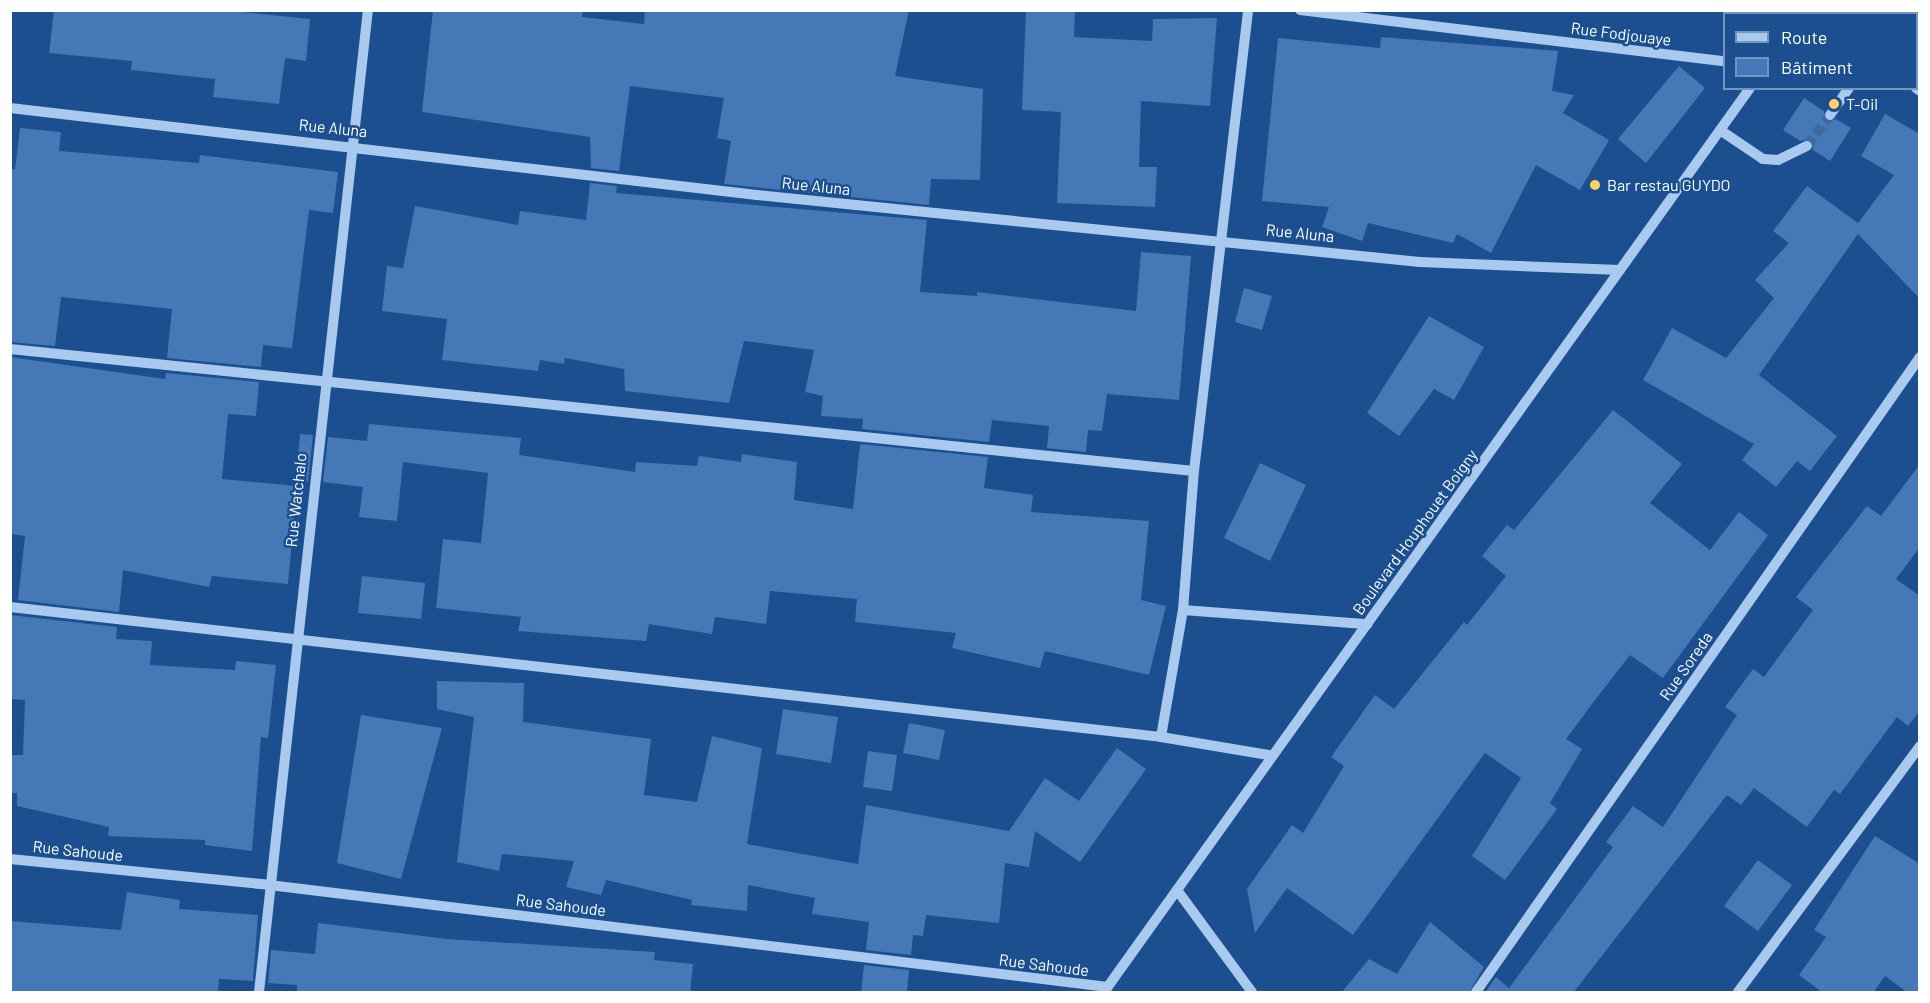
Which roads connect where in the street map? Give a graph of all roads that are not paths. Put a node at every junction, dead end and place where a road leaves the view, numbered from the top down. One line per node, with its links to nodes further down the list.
1 (368, 10): 10 (street, Rue Watchalo)
2 (1248, 10): 12 (street)
3 (1300, 10): 4 (street, Rue Fodjouaye)
4 (1723, 62)
5 (1749, 90): 9 (street, Boulevard Houphouet Boigny)
6 (1847, 90): 8 (street)
7 (10, 108): 10 (street, Rue Aluna)
8 (1830, 115)
9 (1720, 130): 11 (street); 13 (street, Boulevard Houphouet Boigny)
10 (354, 146): 12 (street, Rue Aluna); 16 (street, Rue Watchalo)
11 (1807, 146)
12 (1224, 240): 13 (street, Rue Aluna); 17 (street)
13 (1620, 270): 20 (street, Boulevard Houphouet Boigny)
14 (10, 349): 16 (street)
15 (1920, 357): 31 (street, Rue Soreda)
16 (325, 381): 17 (street); 21 (street, Rue Watchalo)
17 (1194, 471): 19 (street)
18 (10, 607): 21 (street)
19 (1184, 610): 20 (street); 22 (street)
20 (1367, 624): 24 (street, Boulevard Houphouet Boigny)
21 (296, 641): 22 (street); 26 (street, Rue Watchalo)
22 (1161, 737): 24 (street)
23 (1920, 746): 32 (street)
24 (1269, 755): 27 (street, Boulevard Houphouet Boigny)
25 (10, 859): 26 (street, Rue Sahoude)
26 (269, 885): 28 (street, Rue Sahoude); 29 (street, Rue Watchalo)
27 (1177, 890): 28 (street, Boulevard Houphouet Boigny); 30 (street)
28 (1106, 990)
29 (259, 993)
30 (1252, 993)
31 (1476, 993)
32 (1738, 993)

